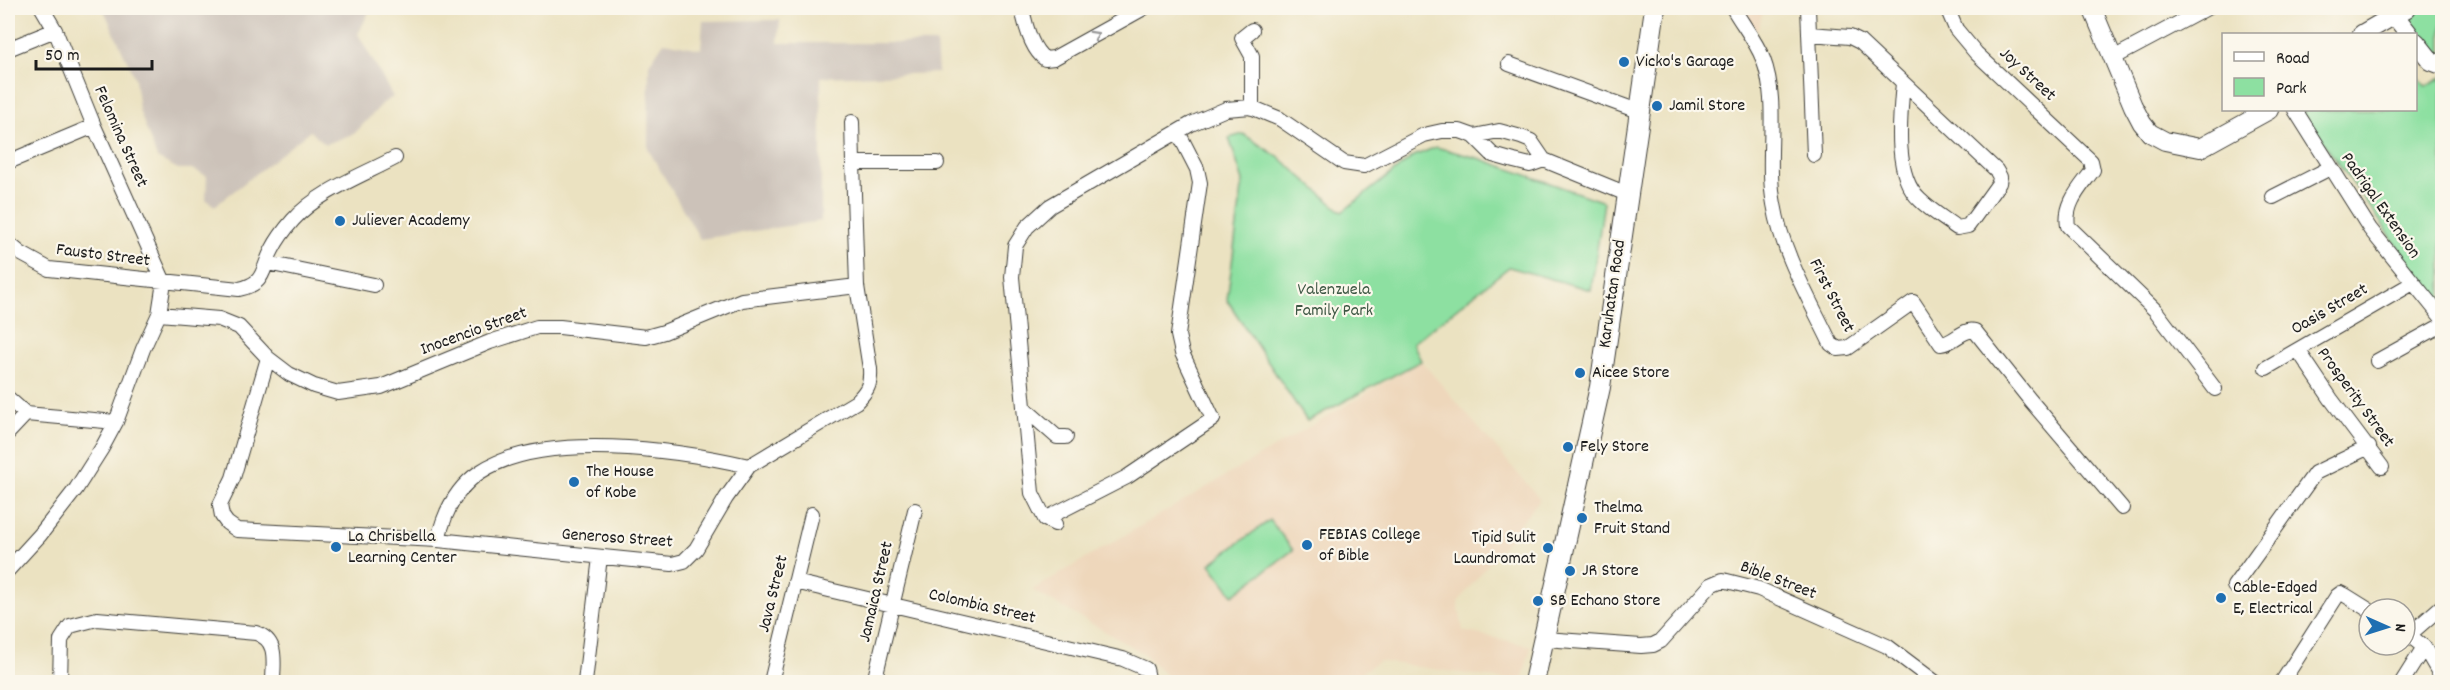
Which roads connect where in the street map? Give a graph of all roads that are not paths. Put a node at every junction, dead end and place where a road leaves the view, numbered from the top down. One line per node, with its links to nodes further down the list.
1 (42, 8): 11 (street, Felomina Street)
2 (1022, 8): 3 (street, one-way to 3)
3 (1144, 8)
4 (1655, 8): 23 (main road, Karuhatan Road)
5 (1733, 8): 62 (street, First Street)
6 (1808, 8): 15 (street)
7 (1947, 8): 52 (street, Joy Street)
8 (2092, 8): 18 (street)
9 (2207, 8): 18 (street)
10 (2401, 12): 13 (street); 14 (street)
11 (55, 30): 17 (street); 27 (street, Felomina Street)
12 (1252, 30): 22 (street)
13 (2364, 33)
14 (2409, 33)
15 (1809, 34): 21 (street); 30 (street)
16 (2417, 44): 20 (street)
17 (8, 49)
18 (2113, 58): 24 (street)
19 (1509, 64): 23 (street)
20 (2442, 65)
21 (1903, 84): 21 (street)
22 (1252, 108): 28 (street); 29 (street)
23 (1638, 111): 37 (main road, Karuhatan Road)
24 (2267, 111)
25 (2296, 111): 36 (street, Padrigal Extension)
26 (852, 122): 34 (street, Generoso Street)
27 (94, 126): 33 (street); 41 (street, Felomina Street)
28 (1178, 132): 54 (street); 54 (street)
29 (1474, 136): 32 (street); 32 (street)
30 (1814, 154)
31 (395, 158): 40 (street, Fausto Street)
32 (1544, 160): 37 (street)
33 (8, 162)
34 (853, 163): 35 (street); 44 (street, Generoso Street)
35 (938, 163)
36 (2330, 168): 38 (street); 42 (street, Padrigal Extension)
37 (1627, 194): 74 (main road, Karuhatan Road)
38 (2273, 197)
39 (8, 243): 41 (street, Fausto Street)
40 (267, 263): 41 (street, Fausto Street); 43 (street)
41 (164, 282): 45 (street)
42 (2413, 283): 46 (street, Padrigal Extension); 48 (street, Oasis Street)
43 (374, 285)
44 (857, 286): 49 (street, Inocencio Street); 60 (street, Generoso Street)
45 (159, 314): 49 (street, Inocencio Street); 56 (street)
46 (2442, 318)
47 (2442, 325): 50 (street)
48 (2298, 350): 51 (street, Oasis Street); 59 (street, Prosperity Street)
49 (268, 358): 65 (street, Generoso Street)
50 (2377, 361)
51 (2266, 368)
52 (2215, 389)
53 (8, 398): 55 (street)
54 (1024, 408): 58 (street)
55 (26, 414): 56 (street); 57 (street)
56 (116, 422): 67 (street)
57 (8, 433)
58 (1066, 437)
59 (2369, 447): 61 (street, Prosperity Street); 69 (street)
60 (749, 466): 65 (street); 66 (street, Generoso Street)
61 (2382, 467)
62 (2122, 508)
63 (915, 510): 71 (street, Jamaica Street)
64 (812, 514): 68 (street, Java Street)
65 (438, 540): 66 (street, Generoso Street)
66 (600, 557): 80 (street)
67 (8, 570)
68 (795, 582): 71 (street, Colombia Street); 81 (street, Java Street)
69 (2234, 586)
70 (2357, 603): 86 (street)
71 (892, 605): 82 (street, Jamaica Street); 83 (street, Colombia Street)
72 (2442, 606): 73 (street)
73 (2417, 625)
74 (1545, 639): 84 (main road, Karuhatan Road); 85 (street, Bible Street)
75 (2417, 641): 76 (street)
76 (2424, 647): 77 (street); 87 (street)
77 (2442, 678)
78 (60, 682): 79 (street)
79 (273, 682)
80 (585, 682)
81 (771, 682)
82 (874, 682)
83 (1149, 682)
84 (1534, 682)
85 (1935, 682)
86 (2282, 682)
87 (2402, 682)

